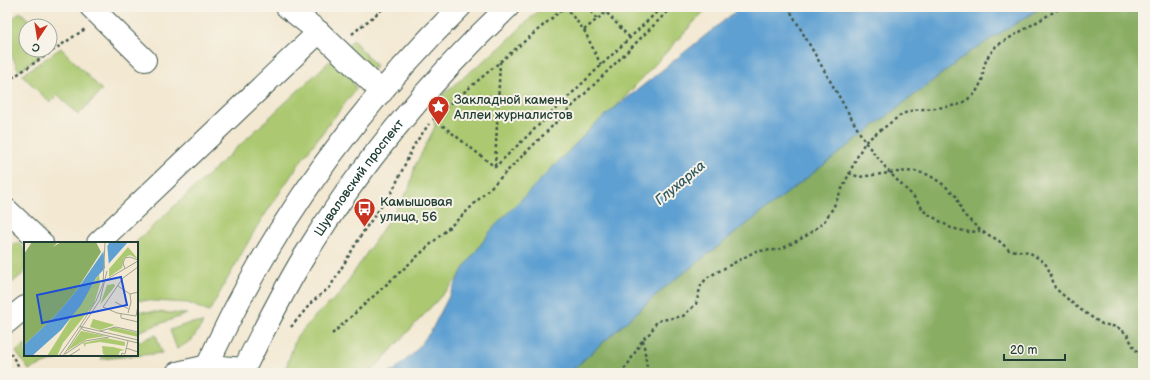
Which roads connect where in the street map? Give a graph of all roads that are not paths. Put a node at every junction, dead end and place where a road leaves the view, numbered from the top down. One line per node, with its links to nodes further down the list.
1 (287, 7): 5 (main road)
2 (460, 7): 7 (main road)
3 (508, 7): 14 (main road, Шуваловский проспект)
4 (97, 12): 6 (main road)
5 (319, 32): 7 (main road); 10 (main road)
6 (145, 60)
7 (382, 92): 13 (main road)
8 (7, 210): 9 (main road)
9 (41, 242)
10 (99, 242)
11 (24, 308): 12 (main road)
12 (7, 322)
13 (206, 369): 14 (main road); 15 (main road)
14 (243, 371)
15 (177, 373)

